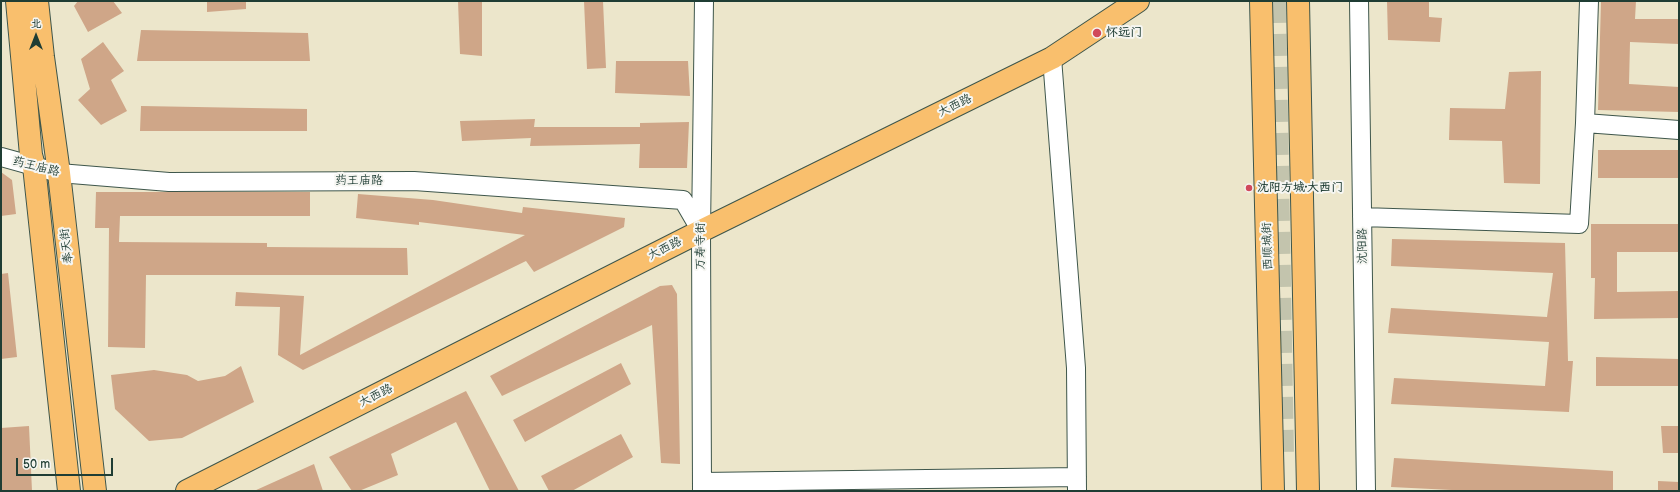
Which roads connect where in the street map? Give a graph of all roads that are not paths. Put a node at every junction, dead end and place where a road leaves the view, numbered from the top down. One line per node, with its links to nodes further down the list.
1 (17, 1): 13 (main road, 奉天街)
2 (37, 1): 14 (main road, 奉天街)
3 (704, 1): 16 (street, 万寿寺街)
4 (1138, 1): 9 (main road, 大西路)
5 (1261, 1): 22 (main road, 西顺城街)
6 (1298, 1): 23 (main road)
7 (1359, 1): 15 (street, 沈阳路)
8 (1589, 1): 10 (street)
9 (1052, 58): 16 (main road, 大西路); 17 (street)
10 (1585, 123): 11 (street); 15 (street)
11 (1679, 130)
12 (1, 157): 13 (street, 药王庙路)
13 (34, 166): 14 (street, 药王庙路); 19 (main road, 奉天街)
14 (59, 173): 16 (street, 药王庙路); 20 (main road, 奉天街)
15 (1362, 217): 24 (street, 沈阳路)
16 (701, 231): 18 (street, 万寿寺街); 21 (main road, 大西路)
17 (1077, 484): 18 (street)
18 (702, 487)
19 (69, 491)
20 (95, 491)
21 (187, 491)
22 (1273, 491)
23 (1308, 491)
24 (1366, 491)

